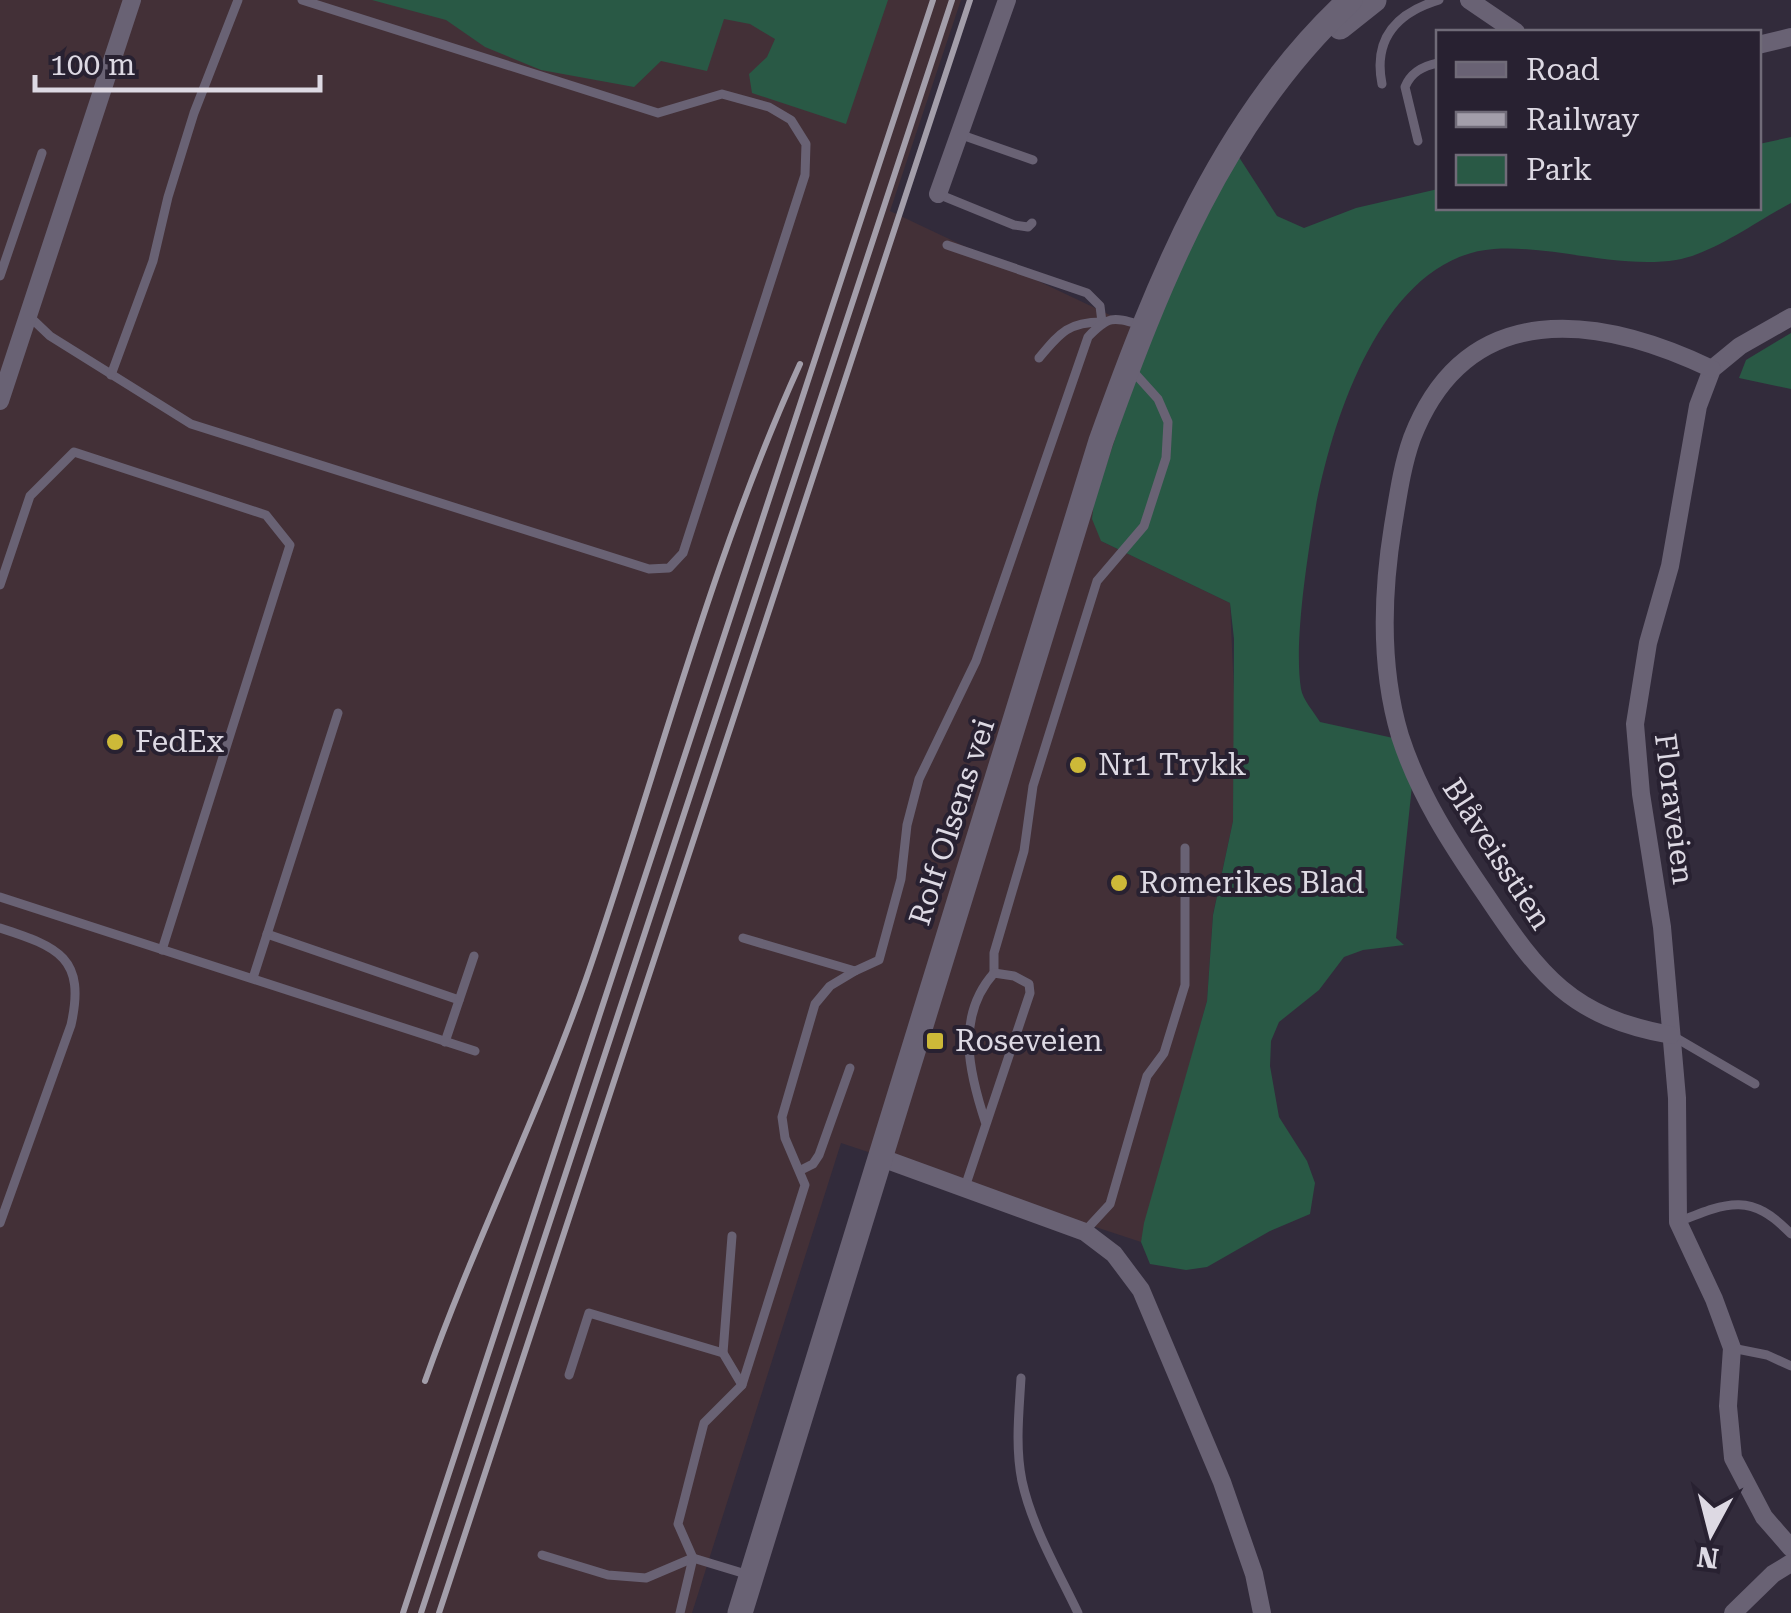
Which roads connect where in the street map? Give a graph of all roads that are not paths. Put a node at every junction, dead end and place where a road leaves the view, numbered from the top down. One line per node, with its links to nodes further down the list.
1 (132, 0): 23 (street)
2 (238, 0): 30 (lane)
3 (302, 0): 30 (lane)
4 (1006, 0): 15 (street)
5 (1350, 0): 13 (main road, Rolf Olsens vei)
6 (1374, 0): 13 (main road, Rolf Olsens vei)
7 (1439, 0): 14 (lane)
8 (1469, 0): 9 (street)
9 (1513, 30)
10 (1791, 38): 11 (street)
11 (1761, 44)
12 (1436, 64): 16 (lane)
13 (1283, 76): 26 (main road, Rolf Olsens vei)
14 (1382, 84)
15 (959, 134): 18 (lane); 19 (street)
16 (1418, 141)
17 (42, 154): 22 (lane)
18 (1034, 160)
19 (938, 194): 20 (lane)
20 (1032, 224)
21 (946, 246): 25 (lane)
22 (0, 276)
23 (28, 315): 30 (lane); 31 (street)
24 (1791, 317): 29 (street)
25 (1102, 322): 26 (lane); 27 (lane); 34 (lane)
26 (1143, 326): 28 (main road, Rolf Olsens vei)
27 (1039, 358)
28 (1128, 366): 44 (lane); 53 (main road, Rolf Olsens vei)
29 (1712, 369): 47 (street, Floraveien); 47 (street, Blåveisstien)
30 (111, 374)
31 (0, 401)
32 (0, 585): 41 (lane)
33 (950, 688): 34 (lane)
34 (961, 694): 43 (lane)
35 (338, 713): 39 (lane)
36 (1185, 848): 58 (lane)
37 (0, 897): 41 (lane)
38 (0, 928): 57 (lane)
39 (266, 934): 45 (lane); 46 (lane)
40 (744, 938): 43 (lane)
41 (162, 950): 45 (lane)
42 (474, 956): 46 (lane)
43 (855, 972): 54 (lane)
44 (994, 973): 52 (lane); 52 (lane)
45 (252, 978): 48 (lane)
46 (459, 1000): 48 (lane)
47 (1671, 1035): 51 (lane); 56 (street, Floraveien)
48 (445, 1042): 49 (lane)
49 (475, 1052)
50 (850, 1068): 54 (lane)
51 (1755, 1084)
52 (986, 1124): 55 (lane)
53 (879, 1156): 55 (street); 71 (main road, Rolf Olsens vei)
54 (801, 1170): 66 (lane)
55 (965, 1186): 58 (street)
56 (1678, 1222): 59 (lane); 61 (street, Floraveien)
57 (0, 1223)
58 (1084, 1232): 75 (street)
59 (1791, 1234)
60 (732, 1236): 62 (lane)
61 (1732, 1348): 63 (lane); 67 (street, Floraveien)
62 (723, 1353): 64 (lane); 66 (lane)
63 (1791, 1366)
64 (570, 1374)
65 (1021, 1378): 74 (lane)
66 (742, 1384): 69 (lane)
67 (1791, 1548)
68 (542, 1555): 69 (lane)
69 (693, 1558): 71 (lane); 72 (lane)
70 (1791, 1564): 76 (street)
71 (751, 1576): 73 (main road, Rolf Olsens vei)
72 (680, 1613)
73 (740, 1613)
74 (1078, 1613)
75 (1262, 1613)
76 (1734, 1613)

